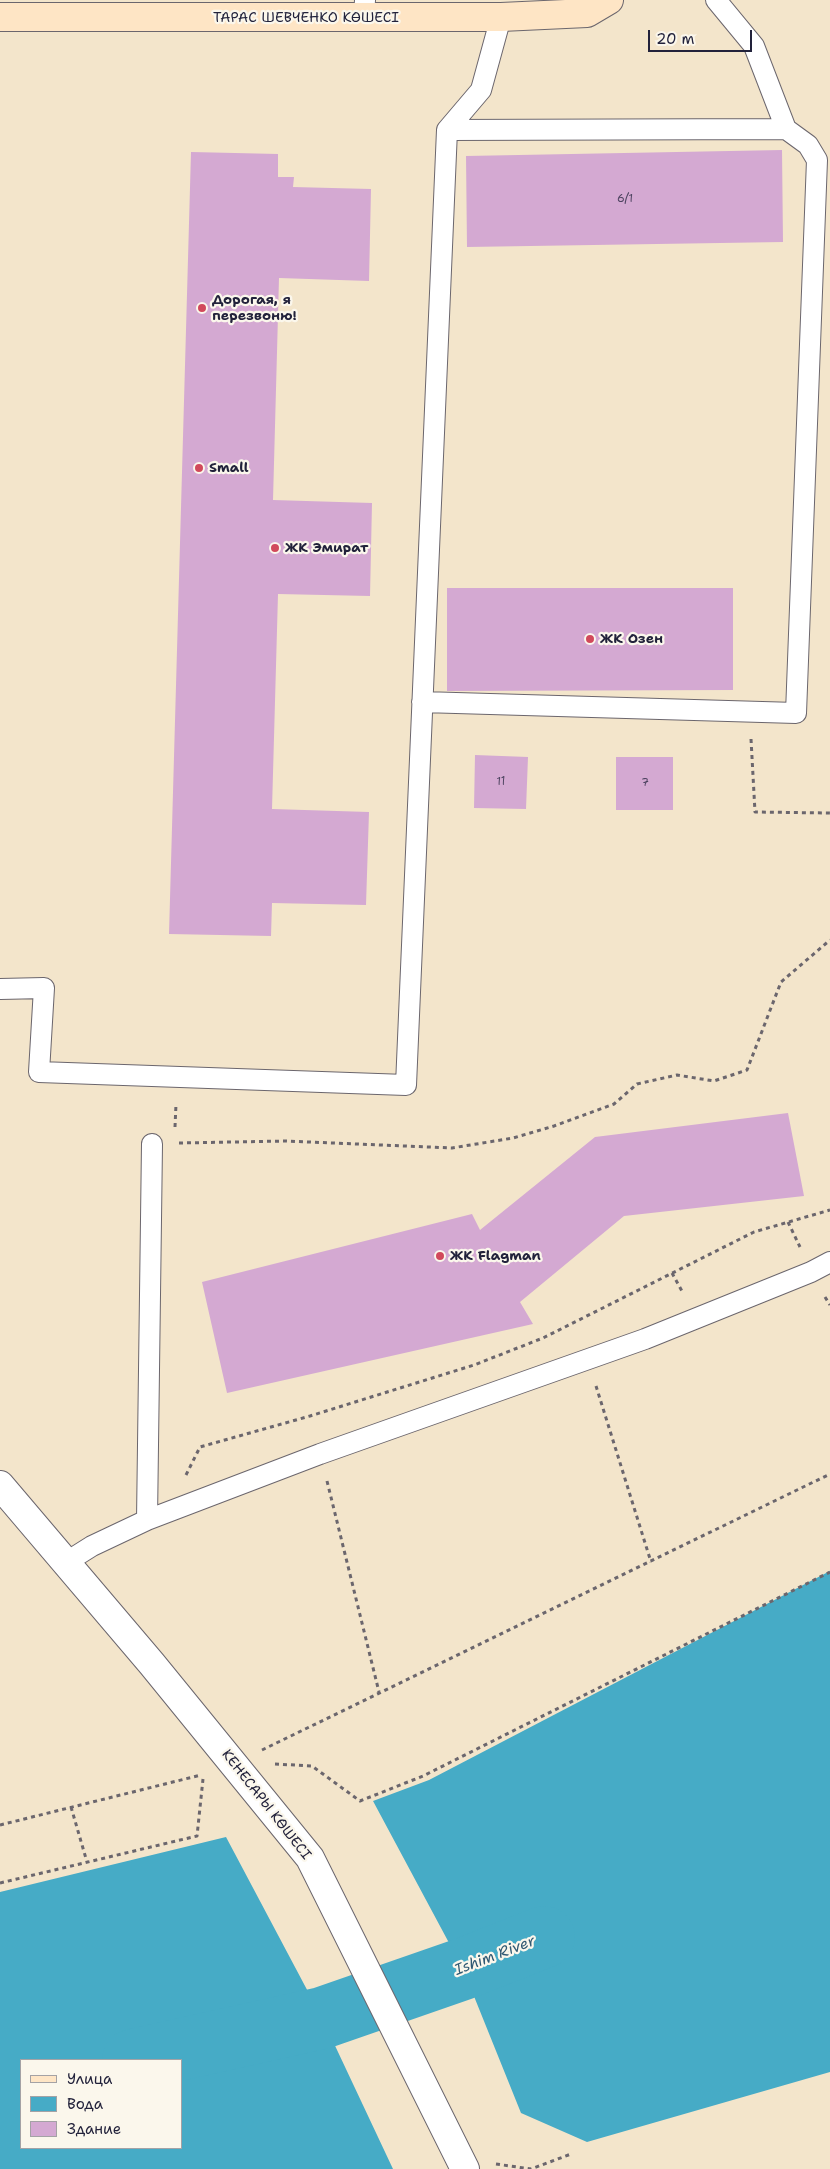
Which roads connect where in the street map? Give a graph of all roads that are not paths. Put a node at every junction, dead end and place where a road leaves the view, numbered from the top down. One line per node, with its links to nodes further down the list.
1 (609, 0): 5 (street, ТАРАС ШЕВЧЕНКО КӨШЕСІ)
2 (716, 0): 6 (lane)
3 (365, 9): 4 (street, ТАРАС ШЕВЧЕНКО КӨШЕСІ); 5 (street, ТАРАС ШЕВЧЕНКО КӨШЕСІ)
4 (0, 17)
5 (501, 17): 7 (lane)
6 (786, 129): 7 (lane); 8 (lane)
7 (447, 130): 8 (lane)
8 (422, 702): 9 (lane)
9 (0, 989)
10 (152, 1144): 13 (lane)
11 (830, 1262): 13 (lane)
12 (0, 1485): 14 (street, КЕНЕСАРЫ КӨШЕСІ)
13 (147, 1520): 14 (lane)
14 (66, 1564): 15 (street, КЕНЕСАРЫ КӨШЕСІ)
15 (465, 2169)

